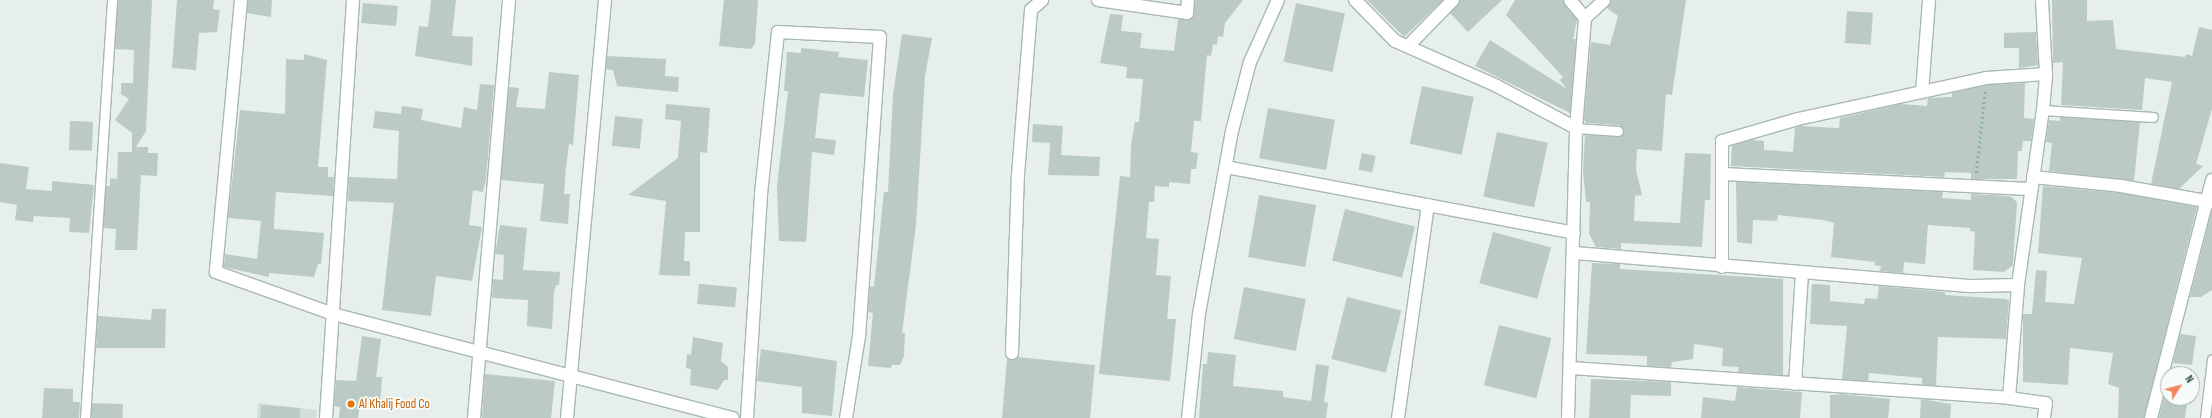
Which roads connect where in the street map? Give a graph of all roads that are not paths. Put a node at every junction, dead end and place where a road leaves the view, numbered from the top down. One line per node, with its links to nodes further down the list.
1 (112, 0): 44 (lane)
2 (241, 0): 36 (street)
3 (353, 0): 36 (street)
4 (509, 0): 37 (street)
5 (605, 0): 41 (street)
6 (1042, 0): 38 (street)
7 (1098, 0): 8 (street)
8 (1188, 0)
9 (1278, 0): 24 (street)
10 (1356, 0): 17 (street)
11 (1453, 0): 17 (street)
12 (1570, 0): 16 (street)
13 (1604, 0): 16 (street)
14 (1929, 0): 19 (street)
15 (2042, 0): 18 (street)
16 (1585, 18): 22 (street)
17 (1408, 46): 22 (street)
18 (2046, 74): 19 (street); 20 (street)
19 (1922, 92): 25 (street)
20 (2043, 110): 21 (lane); 26 (street)
21 (2153, 117)
22 (1576, 128): 23 (lane); 31 (street)
23 (1618, 131)
24 (1226, 167): 30 (street); 51 (street)
25 (1723, 174): 28 (street); 33 (street)
26 (2033, 177): 28 (street); 29 (street)
27 (2212, 180): 29 (street)
28 (2029, 189): 35 (street)
29 (2210, 201): 55 (street)
30 (1428, 205): 31 (street); 52 (street)
31 (1574, 233): 32 (street)
32 (1575, 253): 33 (street); 40 (street)
33 (1722, 267): 34 (street)
34 (1802, 273): 35 (street); 42 (street)
35 (2018, 285): 43 (street)
36 (333, 314): 37 (street); 45 (street)
37 (479, 350): 41 (street); 46 (street)
38 (1012, 353)
39 (2212, 359): 56 (lane)
40 (1571, 368): 42 (street); 53 (street)
41 (571, 378): 47 (street); 48 (street)
42 (1795, 384): 43 (street)
43 (2009, 398): 54 (street)
44 (85, 418)
45 (326, 418)
46 (474, 418)
47 (567, 418)
48 (733, 418)
49 (747, 418): 50 (street)
50 (846, 418)
51 (1188, 418)
52 (1398, 418)
53 (1568, 418)
54 (2044, 418)
55 (2151, 418)
56 (2205, 418)

